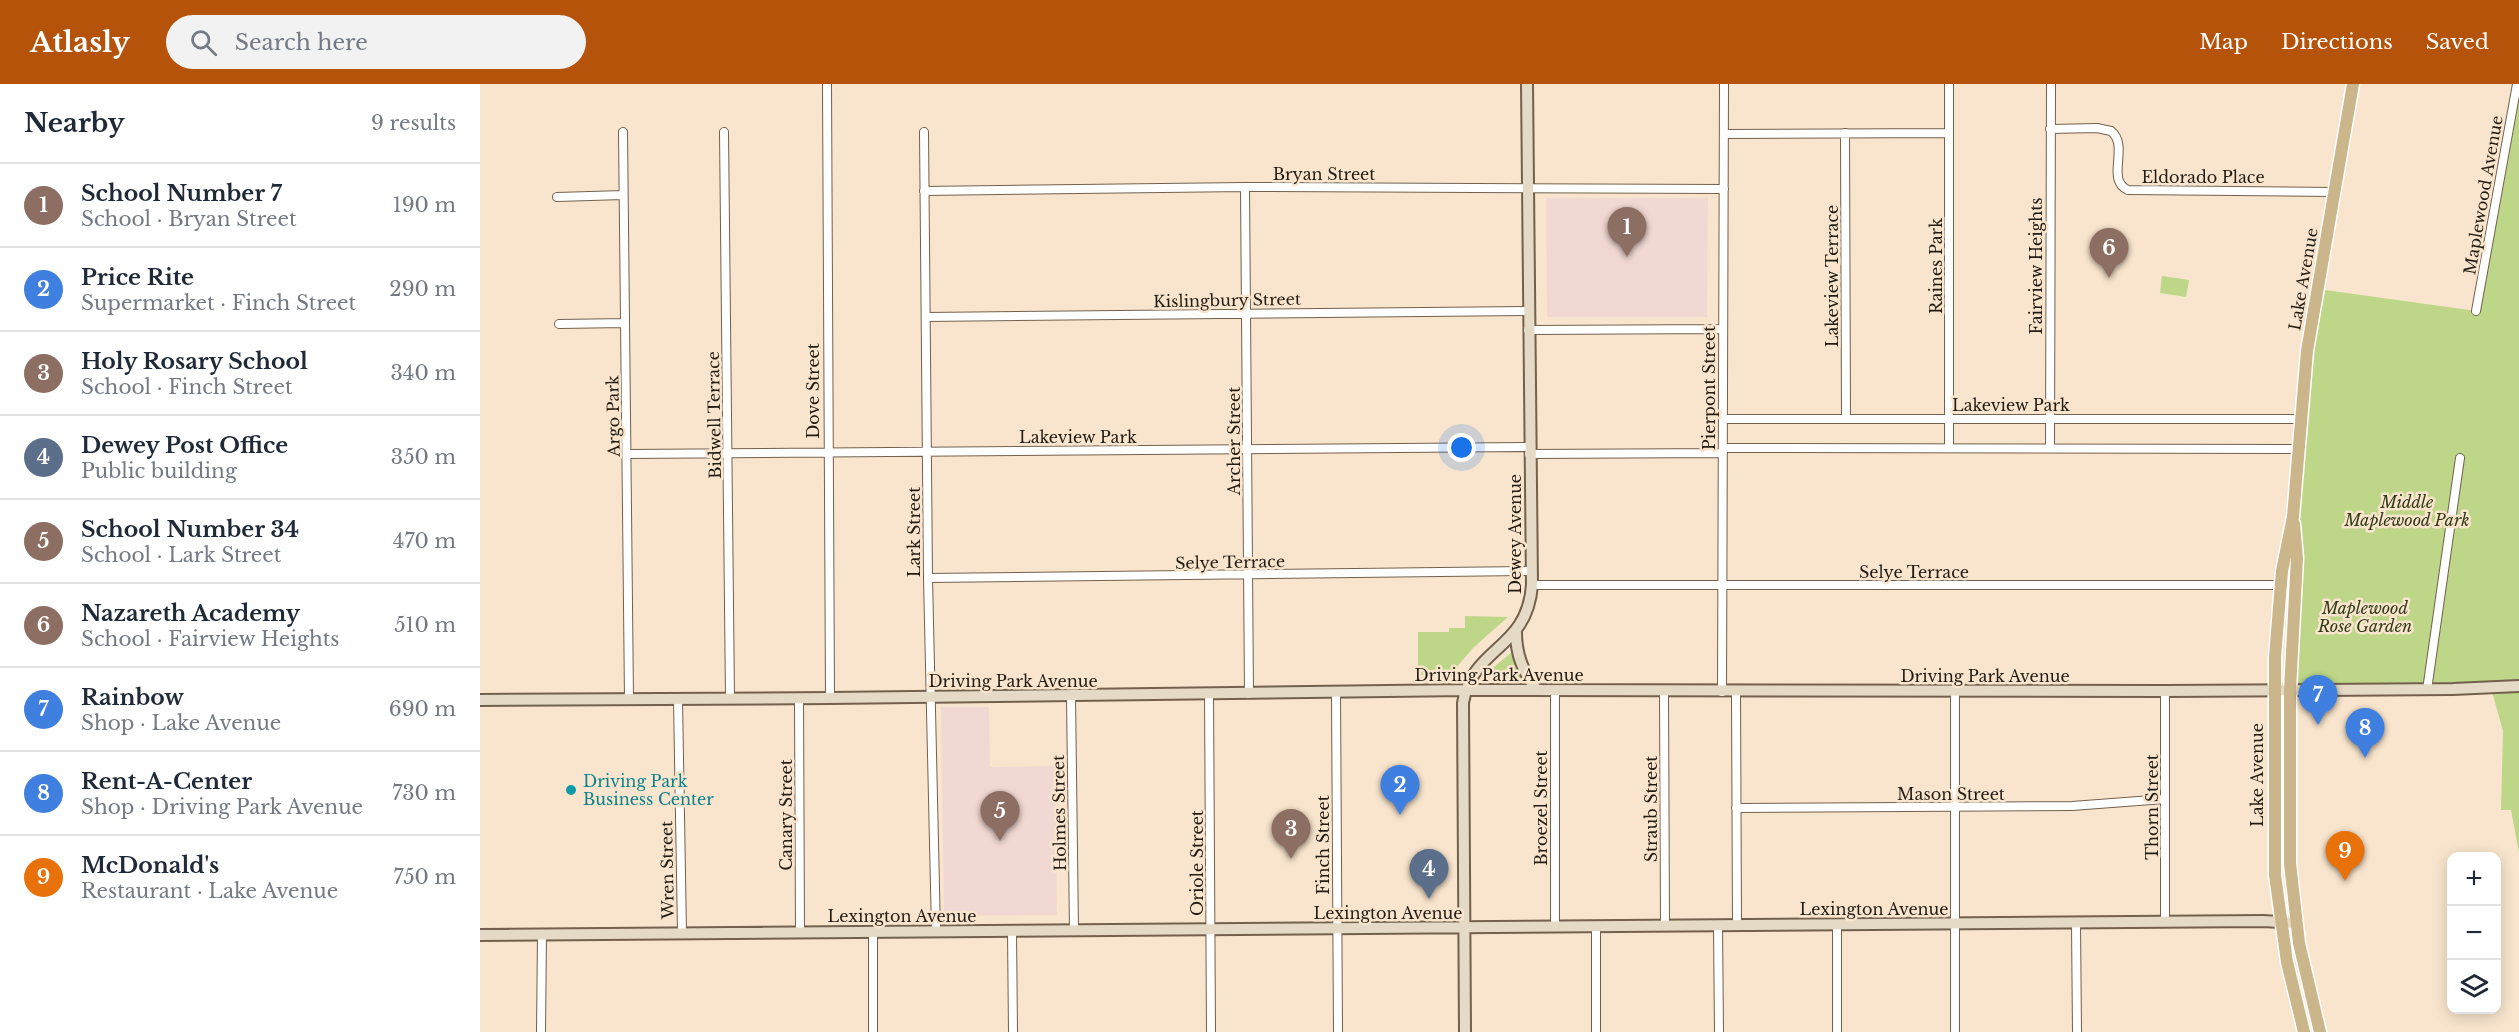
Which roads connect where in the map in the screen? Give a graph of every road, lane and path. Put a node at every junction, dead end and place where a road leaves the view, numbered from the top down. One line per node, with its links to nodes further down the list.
1 (827, 84): 41 (street, Dove Street)
2 (1527, 84): 15 (street, Dewey Avenue)
3 (1724, 84): 14 (street, Pierpont Street)
4 (1949, 84): 13 (street, Raines Park)
5 (2050, 84): 8 (street, Fairview Heights)
6 (2353, 84): 19 (main road, Lake Avenue)
7 (2517, 84): 23 (street, Maplewood Avenue)
8 (2050, 129): 19 (street, Eldorado Place); 31 (street, Fairview Heights)
9 (623, 132): 20 (street, Argo Park)
10 (724, 132): 43 (street, Bidwell Terrace)
11 (924, 132): 18 (street, Lark Street)
12 (1845, 133): 13 (street); 14 (street); 33 (street, Lakeview Terrace)
13 (1949, 133): 30 (street, Raines Park)
14 (1724, 134): 17 (street, Pierpont Street)
15 (1527, 187): 16 (street, Bryan Street); 17 (street, Bryan Street); 22 (street, Dewey Avenue)
16 (1245, 188): 18 (street, Bryan Street); 24 (street, Archer Street)
17 (1724, 189): 28 (street, Pierpont Street)
18 (924, 191): 25 (street, Lark Street)
19 (2334, 192): 34 (main road, Lake Avenue)
20 (623, 195): 21 (street); 26 (street, Argo Park)
21 (557, 197)
22 (1527, 311): 24 (street, Kislingbury Street); 29 (street, Dewey Avenue)
23 (2476, 311)
24 (1246, 314): 25 (street, Kislingbury Street); 37 (street, Archer Street)
25 (926, 316): 42 (street, Lark Street)
26 (625, 323): 27 (street); 44 (street, Argo Park)
27 (560, 324)
28 (1723, 329): 29 (street); 32 (street, Pierpont Street)
29 (1528, 330): 39 (street, Dewey Avenue)
30 (1949, 418): 31 (street, Lakeview Park); 33 (street, Lakeview Park); 35 (street, Raines Park)
31 (2050, 418): 34 (street, Lakeview Park); 36 (street, Fairview Heights)
32 (1723, 419): 33 (street, Lakeview Park); 40 (street, Pierpont Street)
33 (1846, 419)
34 (2300, 419): 38 (main road, Lake Avenue)
35 (1949, 448): 36 (street, Lakeview Park); 40 (street, Lakeview Park)
36 (2050, 448): 38 (street, Lakeview Park)
37 (1247, 449): 39 (street, Lakeview Park); 42 (street, Lakeview Park); 48 (street, Archer Street)
38 (2298, 449): 46 (main road, Lake Avenue)
39 (1529, 450): 40 (street, Lakeview Park); 47 (street, Dewey Avenue)
40 (1723, 451): 52 (street, Pierpont Street)
41 (827, 452): 42 (street, Lakeview Park); 43 (street, Lakeview Park); 72 (street, Dove Street)
42 (927, 452): 49 (street, Lark Street)
43 (728, 453): 44 (street, Lakeview Park); 75 (street, Bidwell Terrace)
44 (627, 454): 73 (street, Argo Park)
45 (2460, 458): 61 (street)
46 (2293, 518): 51 (main road, Lake Avenue); 53 (main road, Lake Avenue)
47 (1532, 572): 48 (street, Selye Terrace); 50 (street, Dewey Avenue)
48 (1248, 576): 49 (street, Selye Terrace); 69 (street, Archer Street)
49 (928, 578): 71 (street, Lark Street)
50 (1532, 585): 52 (street, Selye Terrace); 54 (street, Dewey Avenue)
51 (2281, 585): 52 (street, Selye Terrace); 53 (street, Selye Terrace); 59 (main road, Lake Avenue)
52 (1722, 586): 65 (street, Pierpont Street)
53 (2296, 586): 60 (main road, Lake Avenue)
54 (1516, 632): 56 (street, Dewey Avenue); 57 (street)
55 (2519, 686): 61 (street, Driving Park Avenue)
56 (1465, 690): 57 (street, Driving Park Avenue); 67 (street, Driving Park Avenue); 92 (street, Dewey Avenue)
57 (1538, 690): 58 (street, Driving Park Avenue)
58 (1555, 690): 64 (street, Driving Park Avenue); 89 (street, Broezel Street)
59 (2274, 690): 60 (street, Driving Park Avenue); 63 (street, Driving Park Avenue); 82 (main road, Lake Avenue)
60 (2289, 690): 61 (street, Driving Park Avenue); 84 (main road, Lake Avenue)
61 (2427, 690)
62 (1955, 691): 63 (street, Driving Park Avenue); 66 (street, Driving Park Avenue); 79 (street)
63 (2165, 691): 78 (street, Thorn Street)
64 (1664, 692): 65 (street, Driving Park Avenue); 91 (street, Straub Street)
65 (1722, 692): 66 (street, Driving Park Avenue)
66 (1736, 692): 80 (street)
67 (1336, 693): 69 (street, Driving Park Avenue); 93 (street, Finch Street)
68 (1209, 694): 69 (street, Driving Park Avenue); 70 (street, Driving Park Avenue); 94 (street, Oriole Street)
69 (1249, 694)
70 (1071, 696): 71 (street, Driving Park Avenue); 95 (street, Holmes Street)
71 (930, 697): 72 (street, Driving Park Avenue); 96 (street, Lark Street)
72 (830, 698): 76 (street, Driving Park Avenue)
73 (629, 699): 74 (street, Driving Park Avenue); 77 (street, Driving Park Avenue)
74 (678, 699): 75 (street, Driving Park Avenue); 100 (street, Wren Street)
75 (730, 699): 76 (street, Driving Park Avenue)
76 (799, 699): 98 (street, Canary Street)
77 (480, 700)
78 (2165, 799): 79 (street, Mason Street); 81 (street, Thorn Street)
79 (1955, 807): 80 (street, Mason Street); 86 (street)
80 (1736, 808): 88 (street)
81 (2165, 922): 82 (street, Lexington Avenue); 83 (street, Lexington Avenue)
82 (2280, 922): 84 (street, Lexington Avenue); 114 (main road, Lake Avenue)
83 (2076, 923): 86 (street, Lexington Avenue); 113 (street)
84 (2296, 923): 115 (main road, Lake Avenue)
85 (1836, 924): 86 (street, Lexington Avenue); 88 (street, Lexington Avenue); 111 (street)
86 (1955, 924): 112 (street)
87 (1718, 925): 88 (street, Lexington Avenue); 91 (street, Lexington Avenue); 110 (street)
88 (1737, 925)
89 (1555, 926): 90 (street, Lexington Avenue); 92 (street, Lexington Avenue)
90 (1596, 926): 91 (street, Lexington Avenue); 109 (street)
91 (1665, 926)
92 (1464, 927): 93 (street, Lexington Avenue); 108 (street, Dewey Avenue)
93 (1338, 928): 94 (street, Lexington Avenue); 107 (street, Finch Street)
94 (1210, 929): 95 (street, Lexington Avenue); 106 (street, Oriole Street)
95 (1074, 930): 97 (street, Lexington Avenue)
96 (936, 931): 97 (street, Lexington Avenue); 99 (street, Lexington Avenue)
97 (1012, 931): 105 (street)
98 (800, 932): 99 (street, Lexington Avenue); 100 (street, Lexington Avenue)
99 (873, 932): 104 (street)
100 (681, 933): 101 (street, Lexington Avenue)
101 (542, 934): 102 (street, Lexington Avenue); 103 (street)
102 (480, 935)
103 (541, 1032)
104 (873, 1032)
105 (1013, 1032)
106 (1211, 1032)
107 (1338, 1032)
108 (1465, 1032)
109 (1596, 1032)
110 (1719, 1032)
111 (1837, 1032)
112 (1955, 1032)
113 (2077, 1032)
114 (2304, 1032)
115 (2320, 1032)

